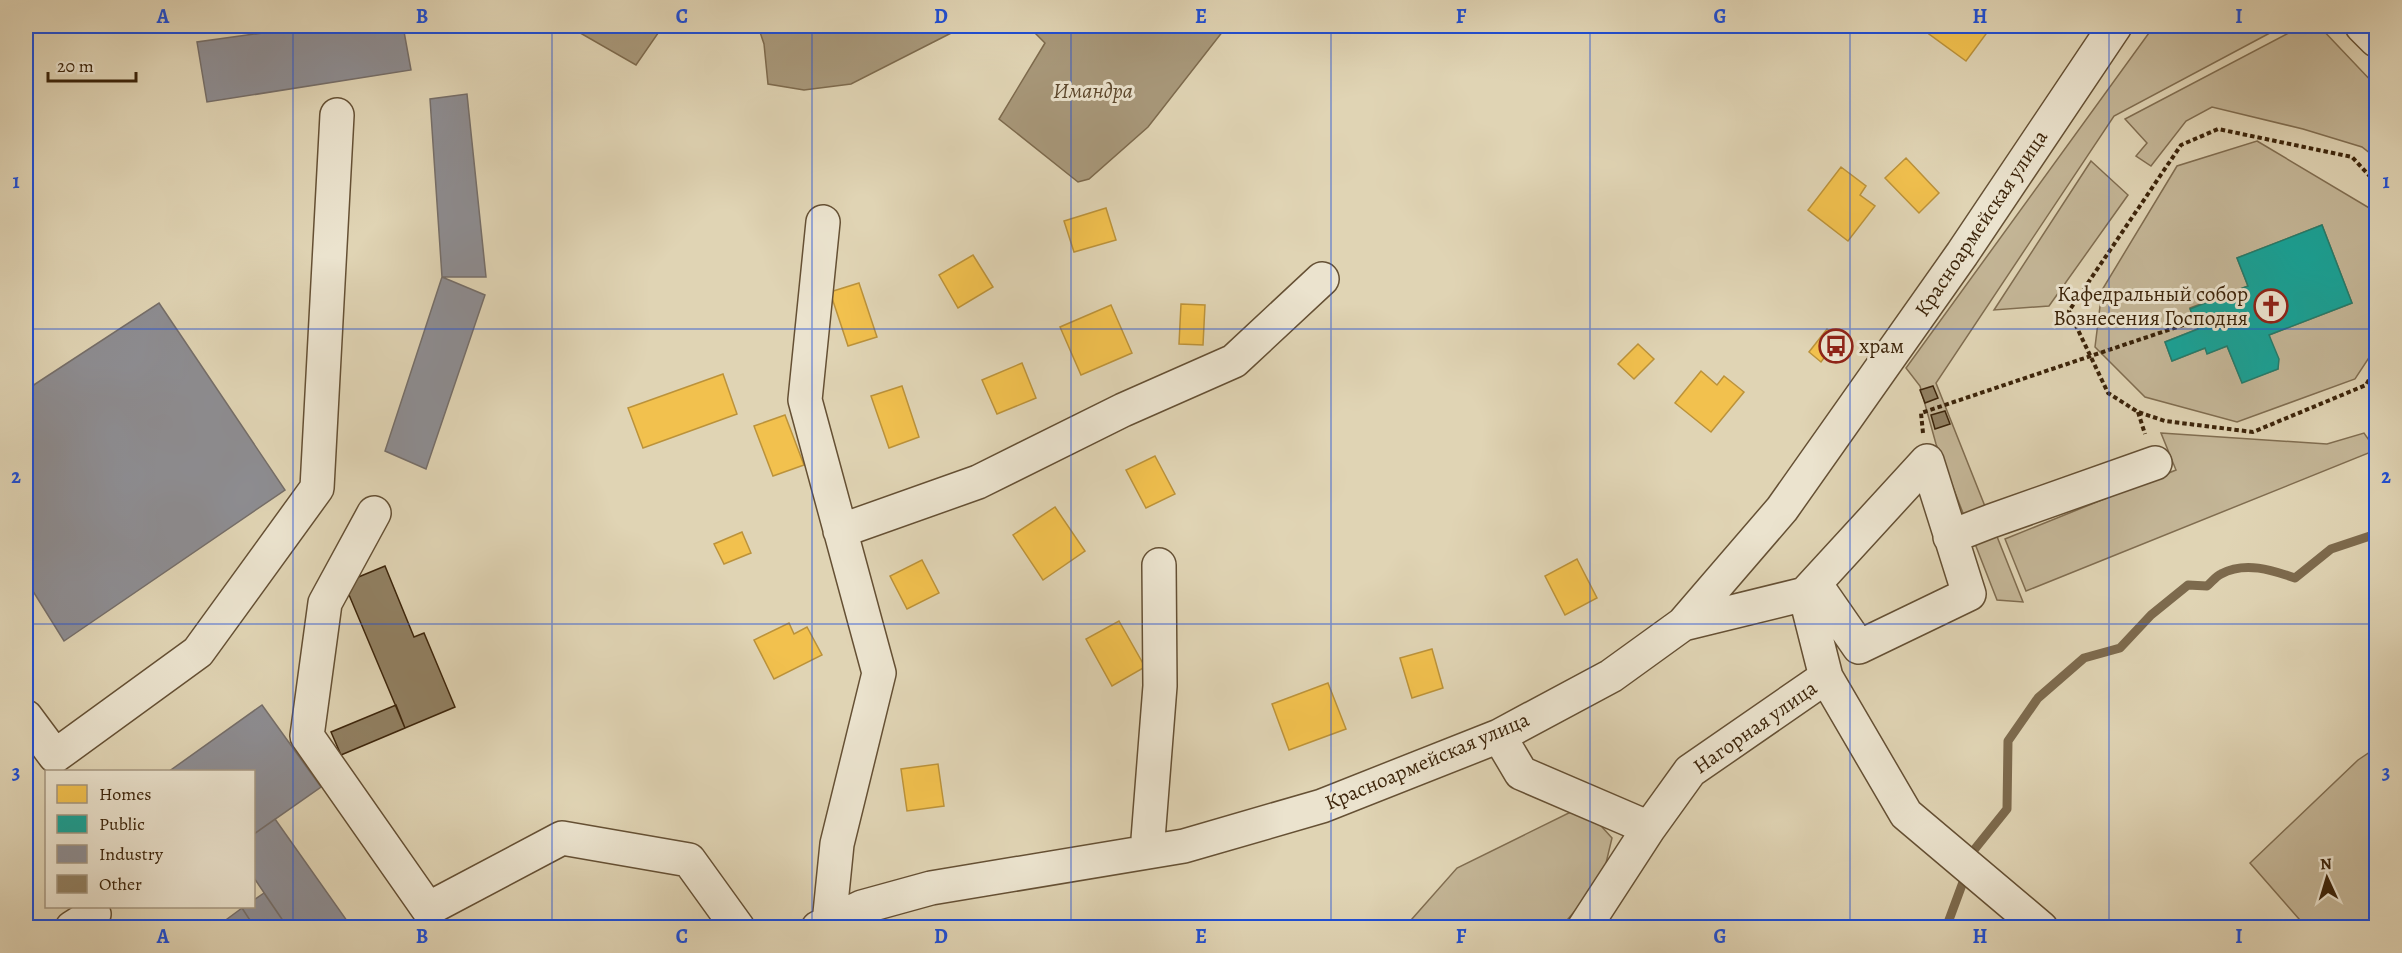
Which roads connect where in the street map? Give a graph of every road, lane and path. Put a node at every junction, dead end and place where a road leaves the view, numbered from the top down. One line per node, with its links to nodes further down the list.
1 (2115, 26): 18 (street, Красноармейская улица)
2 (2362, 26): 3 (street)
3 (2376, 40)
4 (337, 115): 20 (street)
5 (2376, 183): 9 (path)
6 (823, 222): 14 (street)
7 (1322, 279): 14 (street)
8 (2195, 321): 9 (path)
9 (2091, 356): 10 (path); 11 (path)
10 (2376, 367)
11 (1927, 461): 15 (street); 17 (street)
12 (2155, 463): 15 (street)
13 (375, 513): 25 (street)
14 (840, 531): 24 (street)
15 (1950, 537): 17 (street)
16 (1159, 565): 23 (street)
17 (1810, 589): 18 (street); 19 (street)
18 (1683, 624): 21 (street, Красноармейская улица)
19 (1826, 677): 22 (street, Нагорная улица); 27 (street)
20 (26, 717)
21 (1499, 736): 22 (street); 23 (street, Красноармейская улица)
22 (1649, 828): 26 (street, Нагорная улица)
23 (1147, 852): 24 (street, Красноармейская улица)
24 (824, 925)
25 (738, 927)
26 (1584, 927)
27 (2041, 927)

